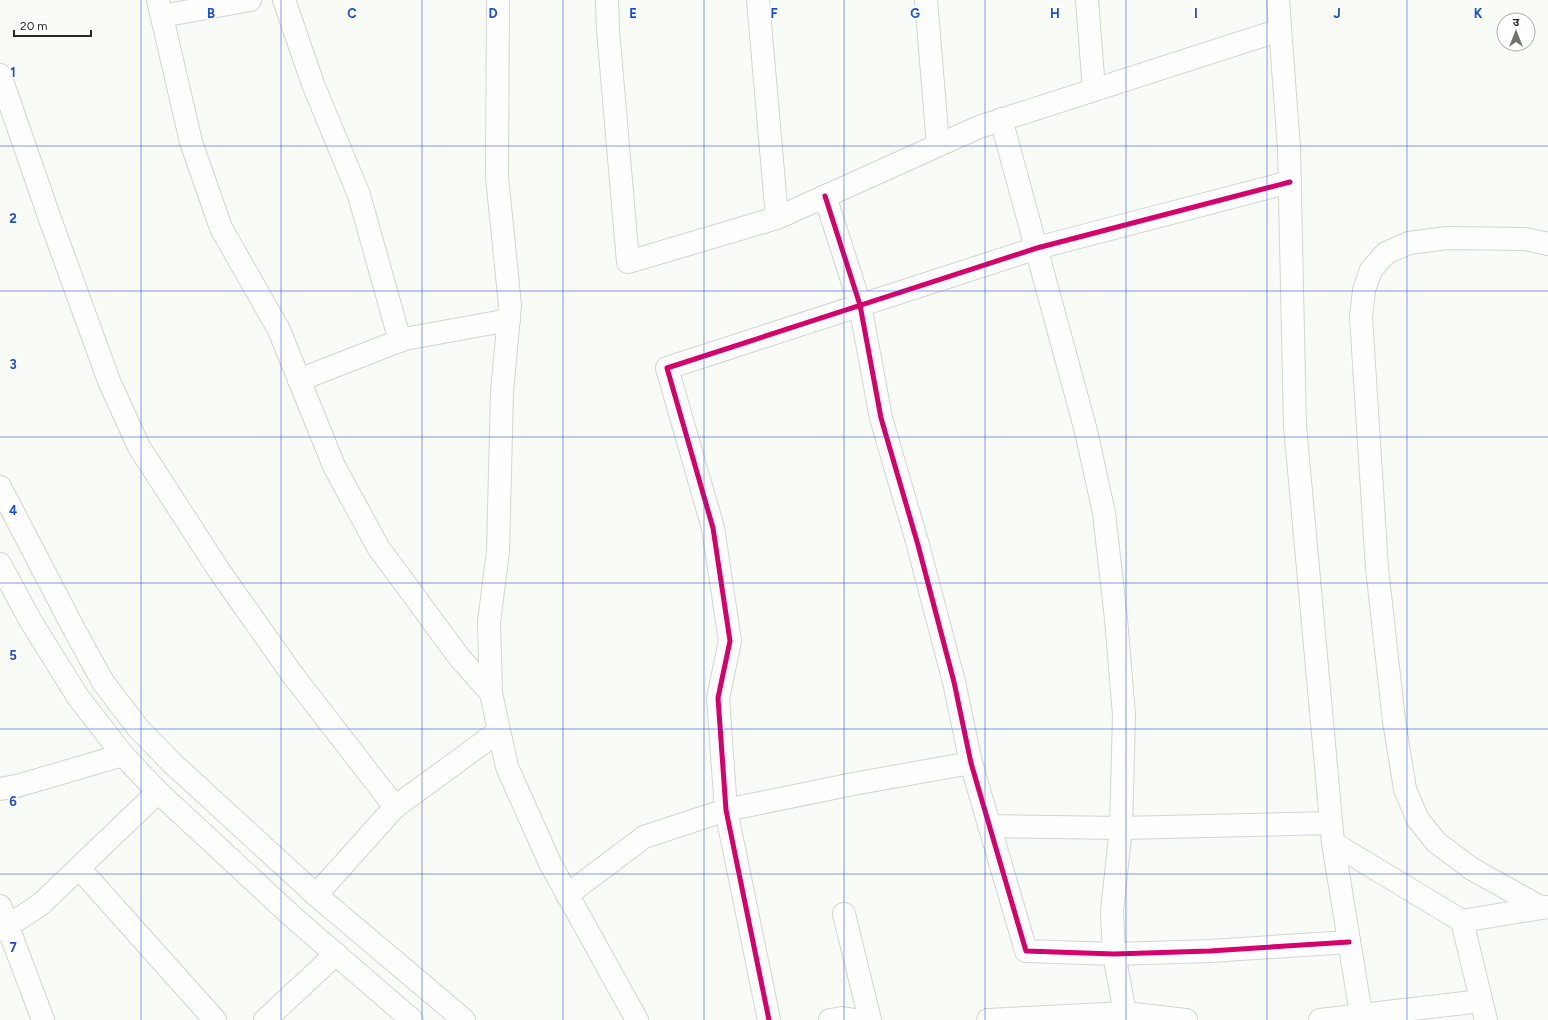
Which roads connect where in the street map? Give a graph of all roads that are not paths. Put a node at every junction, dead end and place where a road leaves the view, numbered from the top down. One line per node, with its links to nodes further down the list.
1 (250, 0): 9 (street)
2 (284, 0): 22 (street)
3 (498, 0): 21 (street)
4 (607, 0): 17 (street)
5 (758, 0): 17 (street)
6 (926, 0): 14 (street)
7 (1087, 0): 12 (street)
8 (1278, 0): 10 (street)
9 (160, 8): 23 (street)
10 (1280, 30): 12 (street); 15 (street)
11 (0, 75): 32 (street)
12 (1094, 90): 13 (street)
13 (1001, 119): 14 (street); 19 (street)
14 (938, 145): 16 (street)
15 (1290, 182): 19 (street); 36 (street)
16 (825, 196): 17 (street); 20 (street)
17 (777, 218)
18 (1548, 244): 41 (street)
19 (1037, 248): 20 (street); 35 (street)
20 (860, 305): 29 (street); 33 (street)
21 (509, 320): 22 (street); 26 (street)
22 (400, 341): 23 (street)
23 (299, 380): 26 (street)
24 (0, 486): 38 (street)
25 (0, 564): 28 (street)
26 (492, 693): 27 (street)
27 (499, 731): 32 (street); 39 (street)
28 (122, 755): 30 (street); 31 (street)
29 (971, 763): 33 (street); 34 (street)
30 (0, 789)
31 (158, 792): 37 (street); 46 (street)
32 (395, 807): 38 (street)
33 (726, 810): 39 (street); 57 (street)
34 (989, 826): 35 (street); 47 (street)
35 (1121, 828): 36 (street); 47 (street)
36 (1332, 833): 43 (street); 45 (street)
37 (79, 868): 44 (street); 52 (street)
38 (316, 895): 55 (street)
39 (567, 895): 56 (street)
40 (0, 906): 44 (street)
41 (1545, 907): 43 (street)
42 (844, 914): 60 (street)
43 (1462, 921): 48 (street)
44 (4, 928): 51 (street)
45 (1349, 942): 47 (street); 50 (street)
46 (336, 954): 53 (street); 54 (street)
47 (1114, 954): 49 (street)
48 (1483, 1011): 50 (street)
49 (1124, 1013): 61 (street); 62 (street)
50 (1361, 1018): 63 (street)
51 (41, 1020)
52 (214, 1020)
53 (265, 1020)
54 (412, 1020)
55 (464, 1020)
56 (637, 1020)
57 (769, 1020)
58 (830, 1020): 59 (street)
59 (855, 1020)
60 (870, 1020)
61 (988, 1020)
62 (1186, 1020)
63 (1320, 1020)

